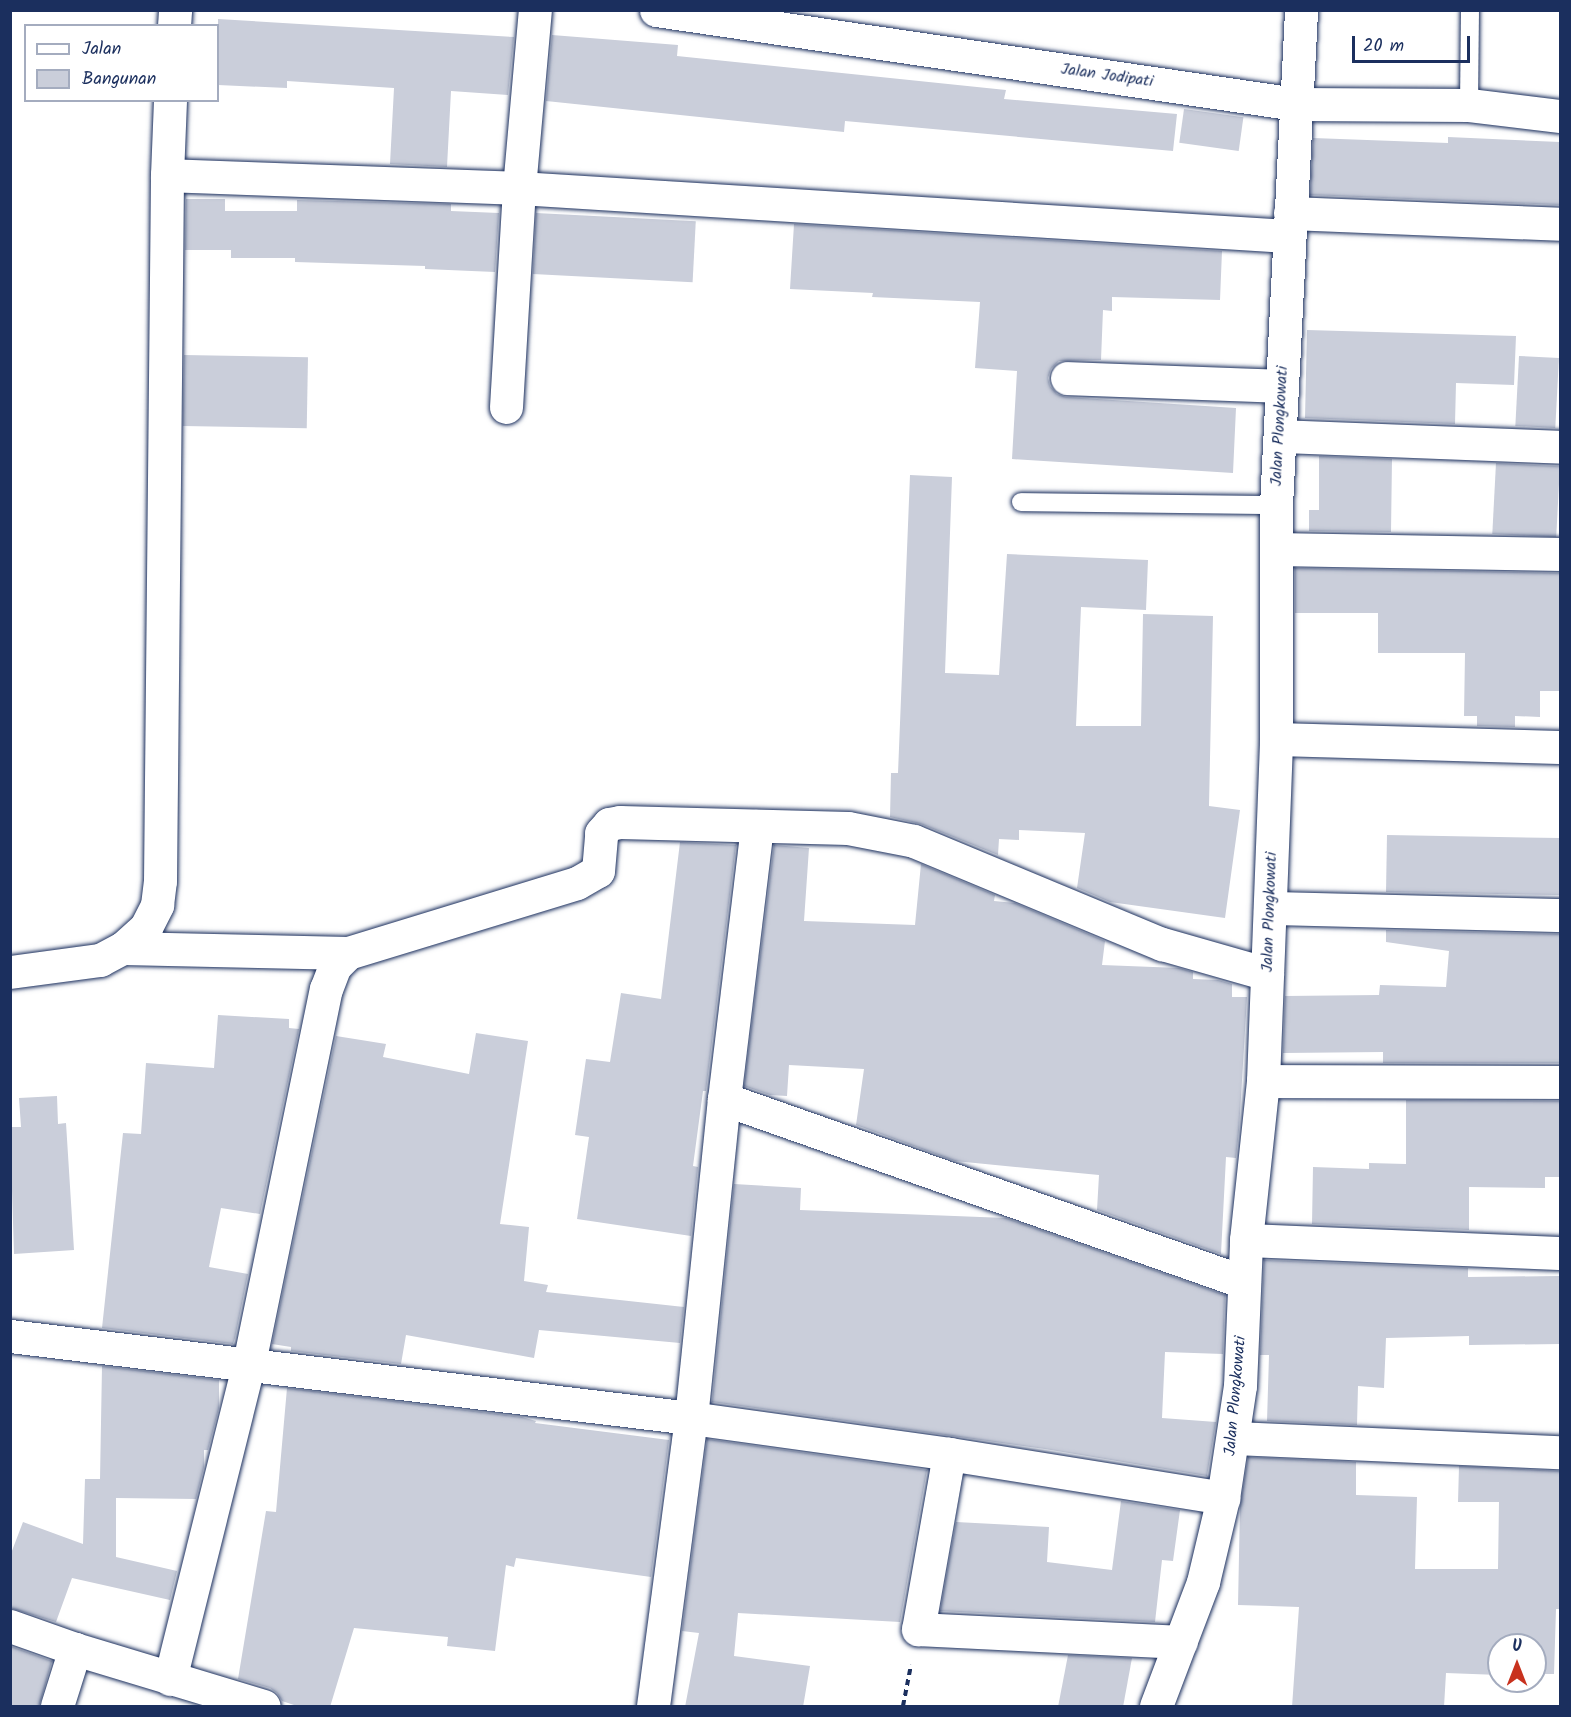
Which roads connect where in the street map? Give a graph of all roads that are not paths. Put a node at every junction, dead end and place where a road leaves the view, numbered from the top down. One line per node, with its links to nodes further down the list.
1 (535, 10): 10 (street)
2 (656, 10): 6 (street, Jalan Jodipati)
3 (1301, 10): 6 (street, Jalan Plongkowati)
4 (1470, 10): 7 (lane)
5 (170, 102): 9 (street)
6 (1296, 104): 7 (street, Jalan Jodipati); 12 (street, Jalan Plongkowati)
7 (1469, 105): 8 (street, Jalan Jodipati)
8 (1560, 116)
9 (166, 175): 10 (street); 27 (street)
10 (519, 188): 12 (street); 15 (street)
11 (1560, 224): 12 (street)
12 (1289, 225): 14 (street, Jalan Plongkowati)
13 (1067, 378): 14 (street)
14 (1282, 386): 16 (street, Jalan Plongkowati)
15 (506, 407)
16 (1280, 436): 17 (street); 19 (street, Jalan Plongkowati)
17 (1560, 447)
18 (1021, 502): 19 (lane)
19 (1276, 505): 20 (street, Jalan Plongkowati)
20 (1277, 549): 21 (street); 22 (street, Jalan Plongkowati)
21 (1560, 554)
22 (1276, 739): 23 (street); 25 (street, Jalan Plongkowati)
23 (1560, 747)
24 (757, 825): 28 (street); 30 (street); 33 (street)
25 (1270, 908): 26 (street); 30 (street, Jalan Plongkowati)
26 (1560, 915)
27 (123, 948): 28 (street); 29 (street)
28 (348, 953): 38 (street)
29 (10, 972)
30 (1267, 974): 31 (street, Jalan Plongkowati)
31 (1263, 1081): 32 (street); 34 (street, Jalan Plongkowati)
32 (1560, 1082)
33 (724, 1099): 36 (street); 39 (street)
34 (1246, 1240): 35 (street); 36 (street, Jalan Plongkowati)
35 (1560, 1253)
36 (1244, 1282): 40 (street, Jalan Plongkowati)
37 (10, 1336): 38 (street)
38 (249, 1363): 39 (street); 47 (street)
39 (691, 1418): 42 (street); 51 (street)
40 (1234, 1438): 41 (street); 43 (street, Jalan Plongkowati)
41 (1560, 1452)
42 (949, 1454): 43 (street); 45 (street)
43 (1223, 1498): 45 (street, Jalan Plongkowati)
44 (10, 1626): 46 (street)
45 (1181, 1642): 52 (street, Jalan Plongkowati)
46 (75, 1649): 47 (street); 49 (street)
47 (171, 1679): 48 (street)
48 (220, 1700): 50 (street)
49 (57, 1707)
50 (264, 1707)
51 (653, 1707)
52 (1156, 1707)

